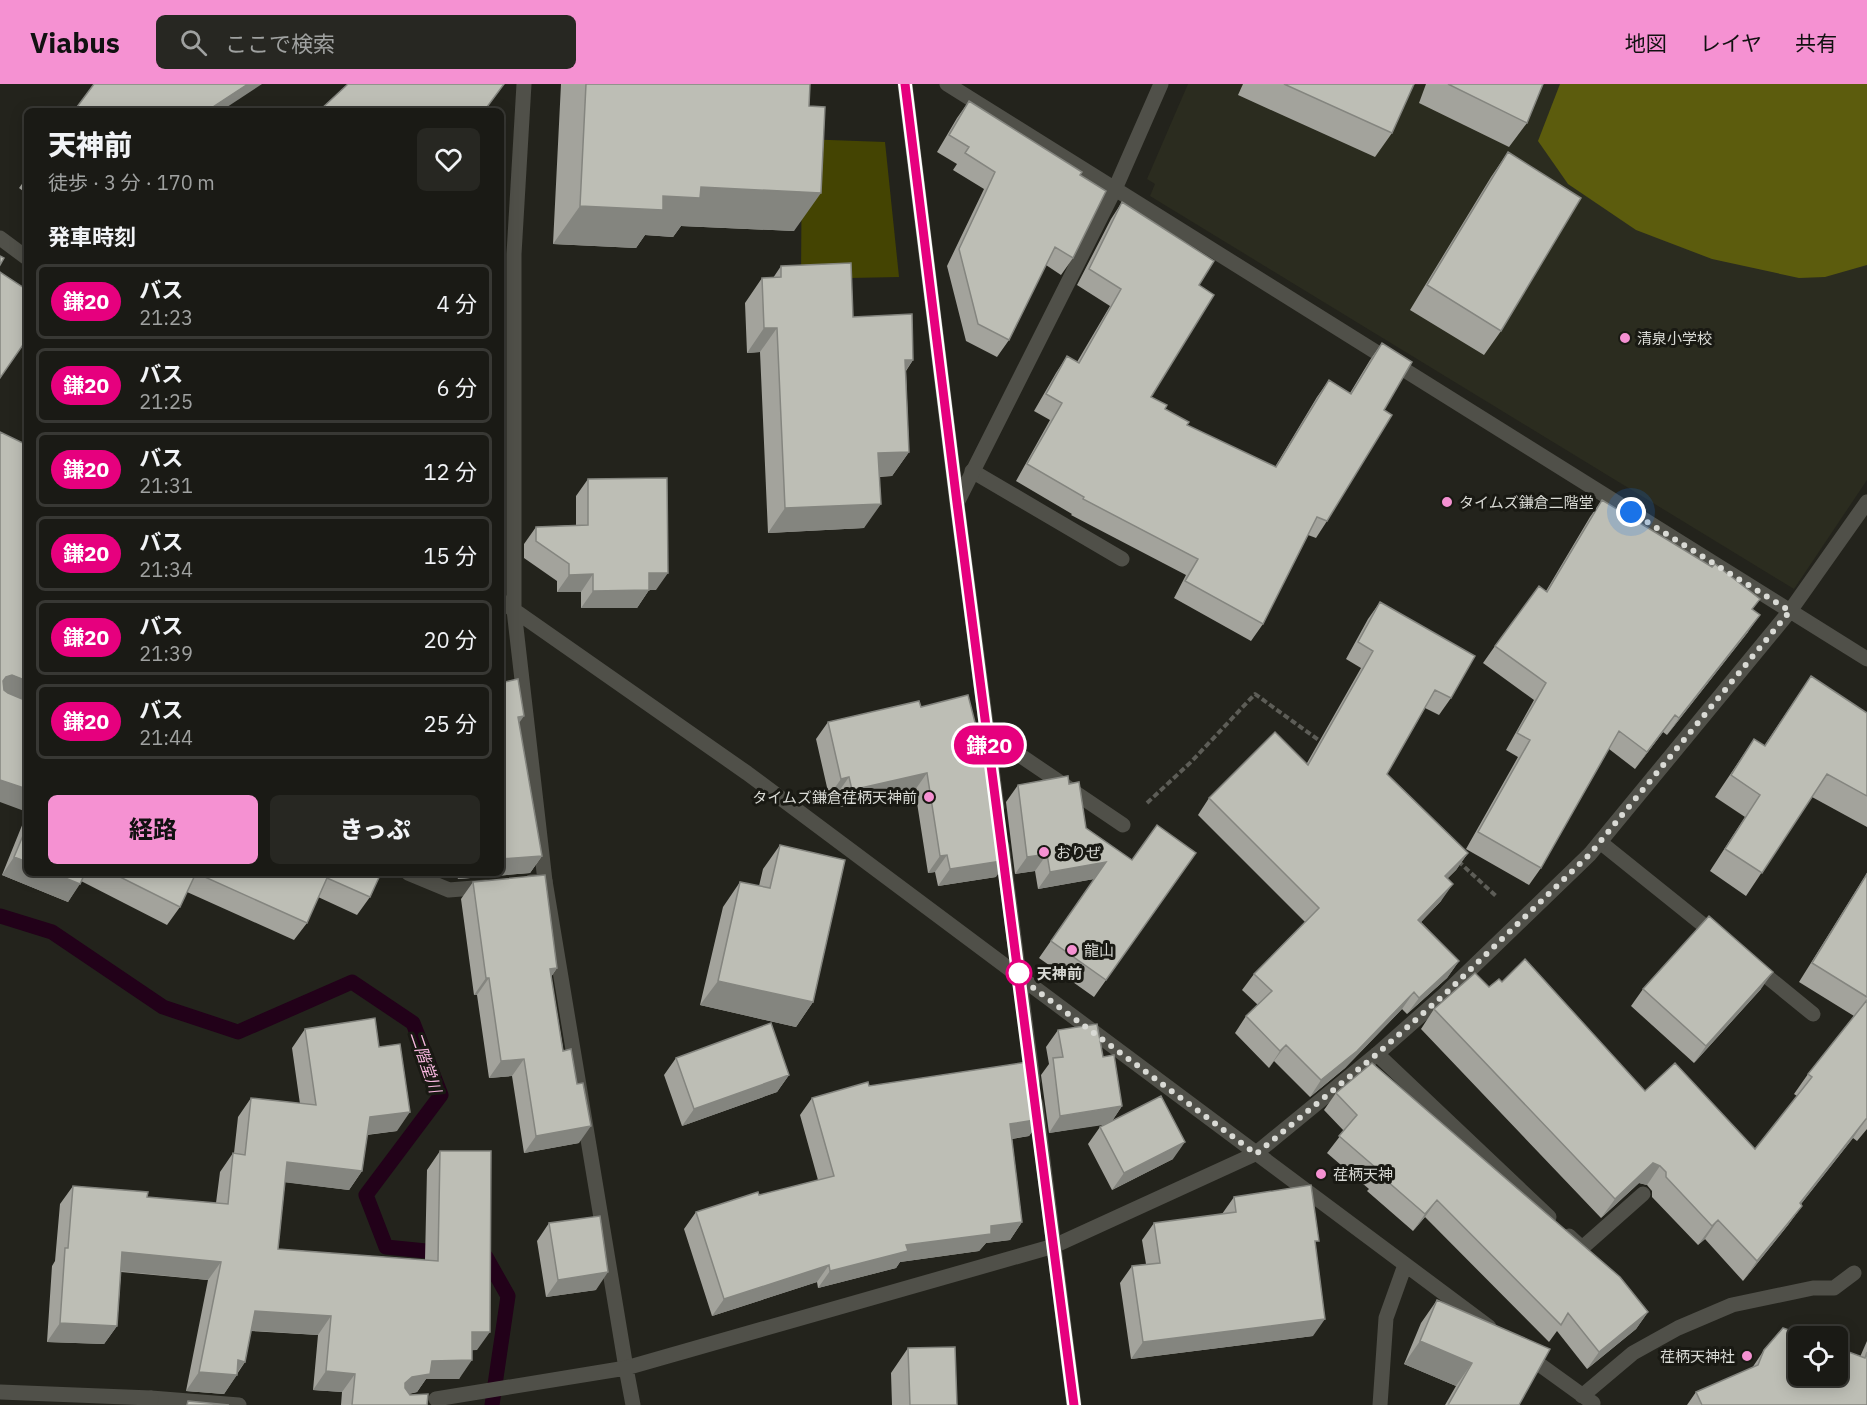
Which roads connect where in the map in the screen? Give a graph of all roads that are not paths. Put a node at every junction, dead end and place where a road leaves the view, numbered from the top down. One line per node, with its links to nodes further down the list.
1 (524, 84): 13 (street)
2 (905, 84): 10 (street)
3 (947, 84): 5 (street)
4 (1161, 84): 5 (street)
5 (1115, 189): 8 (street); 14 (street)
6 (0, 238): 7 (street)
7 (24, 256)
8 (972, 471): 10 (street); 11 (street)
9 (1867, 502): 14 (street)
10 (957, 503): 16 (street)
11 (1122, 559)
12 (504, 603): 13 (street)
13 (514, 610): 20 (street); 21 (street)
14 (1790, 611): 15 (street); 18 (street)
15 (1867, 659)
16 (987, 733): 17 (street); 21 (street)
17 (1123, 825)
18 (1600, 842): 22 (street); 23 (street)
19 (415, 876): 20 (street)
20 (545, 881): 29 (street)
21 (1020, 978): 24 (street); 26 (street)
22 (1812, 1014)
23 (1377, 1054): 24 (street); 25 (street)
24 (1256, 1154): 26 (street); 27 (street)
25 (1643, 1194)
26 (1054, 1246): 29 (street); 35 (street)
27 (1405, 1265): 28 (street); 36 (street)
28 (1854, 1273)
29 (626, 1368): 31 (street); 34 (street)
30 (0, 1392): 32 (street)
31 (430, 1400)
32 (151, 1401): 33 (street)
33 (239, 1405)
34 (633, 1405)
35 (1074, 1405)
36 (1380, 1405)

